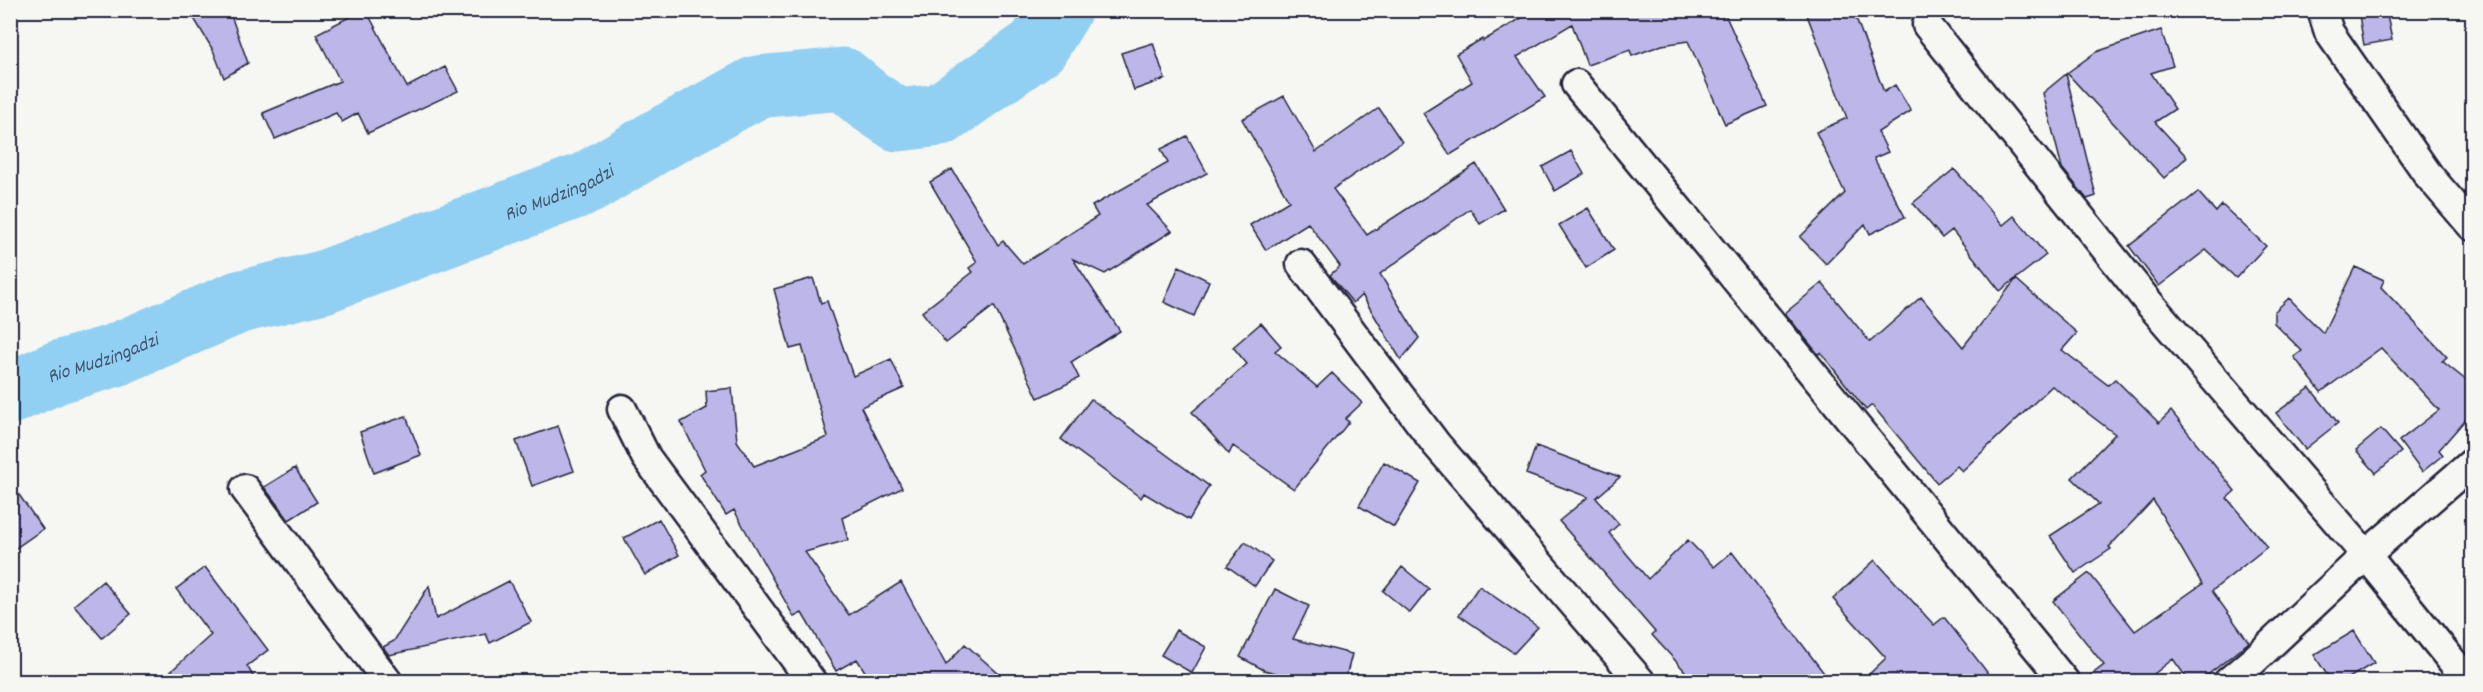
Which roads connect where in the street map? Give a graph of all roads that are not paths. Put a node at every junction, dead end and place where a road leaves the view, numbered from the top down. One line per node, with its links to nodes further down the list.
1 (2322, 10): 4 (street)
2 (1927, 25): 9 (street)
3 (1576, 84): 13 (street)
4 (2472, 226)
5 (1301, 264): 12 (street)
6 (622, 409): 10 (street)
7 (2472, 463): 9 (street)
8 (244, 489): 11 (street)
9 (2367, 555): 14 (street); 15 (street)
10 (798, 677)
11 (388, 681)
12 (1641, 681)
13 (2065, 681)
14 (2228, 681)
15 (2469, 681)

